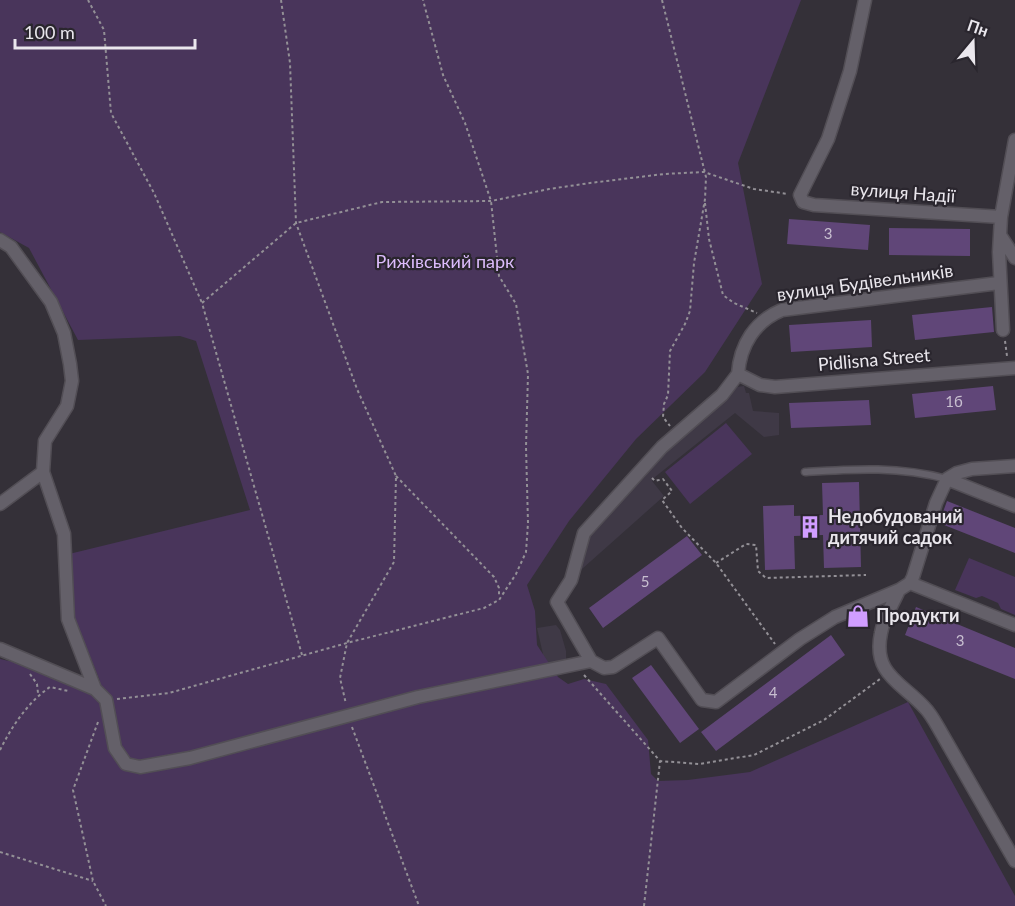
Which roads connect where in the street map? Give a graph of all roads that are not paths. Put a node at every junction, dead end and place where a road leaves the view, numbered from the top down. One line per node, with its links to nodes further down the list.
1 (865, 0): 3 (street, вулиця Надії)
2 (1015, 140): 3 (street)
3 (1001, 217): 4 (street)
4 (1000, 235): 6 (street); 7 (street)
5 (0, 240): 12 (street)
6 (1015, 258)
7 (999, 283): 8 (street); 10 (street, вулиця Будівельників)
8 (1002, 330)
9 (1012, 367): 10 (street, Pidlisna Street)
10 (738, 374): 20 (street)
11 (1015, 466): 14 (street)
12 (43, 472): 15 (street); 21 (street)
13 (805, 472): 14 (lane)
14 (947, 479): 16 (street); 17 (street)
15 (0, 504)
16 (1015, 506)
17 (904, 587): 18 (street); 20 (street); 22 (street)
18 (1015, 625)
19 (0, 649): 21 (street)
20 (591, 661): 21 (street)
21 (95, 689)
22 (1015, 861)

